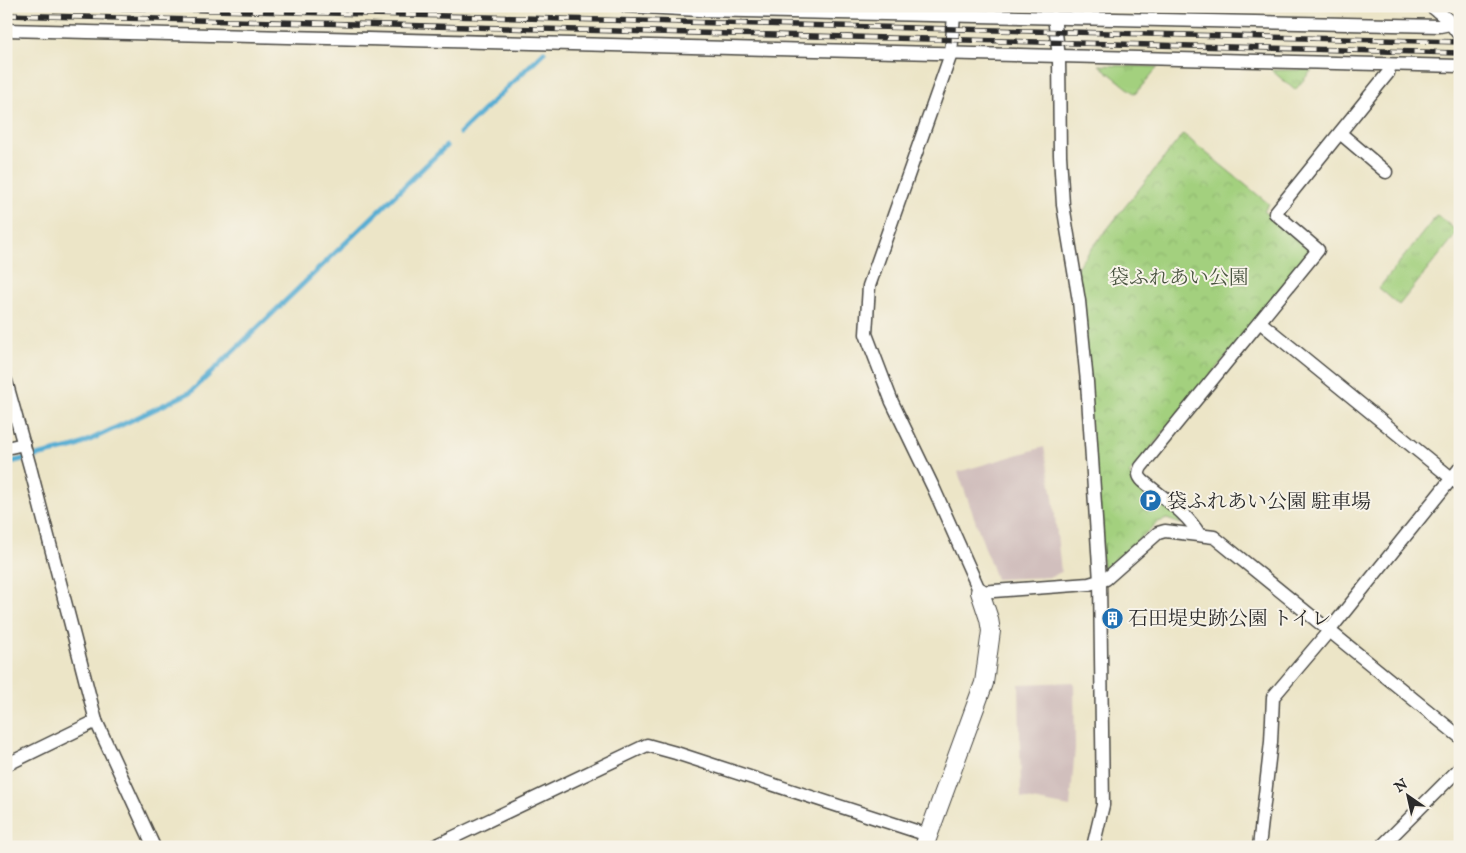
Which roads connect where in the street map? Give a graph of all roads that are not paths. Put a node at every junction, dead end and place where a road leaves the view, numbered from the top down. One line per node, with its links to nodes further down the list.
1 (626, 6): 3 (street)
2 (1431, 6): 5 (street)
3 (954, 10): 4 (street); 8 (street)
4 (1054, 17): 5 (street); 9 (street)
5 (1450, 24): 7 (street)
6 (6, 30): 8 (street)
7 (1460, 36)
8 (951, 54): 9 (street); 22 (street)
9 (1060, 57): 10 (street); 21 (street)
10 (1390, 65): 11 (street); 12 (street)
11 (1460, 66)
12 (1340, 133): 13 (street); 14 (street)
13 (1386, 172)
14 (1261, 322): 19 (street); 20 (street)
15 (6, 380): 16 (street)
16 (24, 444): 17 (street); 24 (street)
17 (6, 448)
18 (1460, 468): 19 (street)
19 (1456, 482): 23 (street)
20 (1199, 534): 21 (street); 23 (street)
21 (1100, 581): 22 (street); 31 (street)
22 (980, 592): 28 (street)
23 (1329, 631): 25 (street); 32 (street)
24 (96, 721): 26 (street); 29 (street)
25 (1460, 737)
26 (6, 765)
27 (1460, 768): 33 (street)
28 (926, 841): 30 (street)
29 (154, 847)
30 (433, 847)
31 (1093, 847)
32 (1259, 847)
33 (1381, 847)

